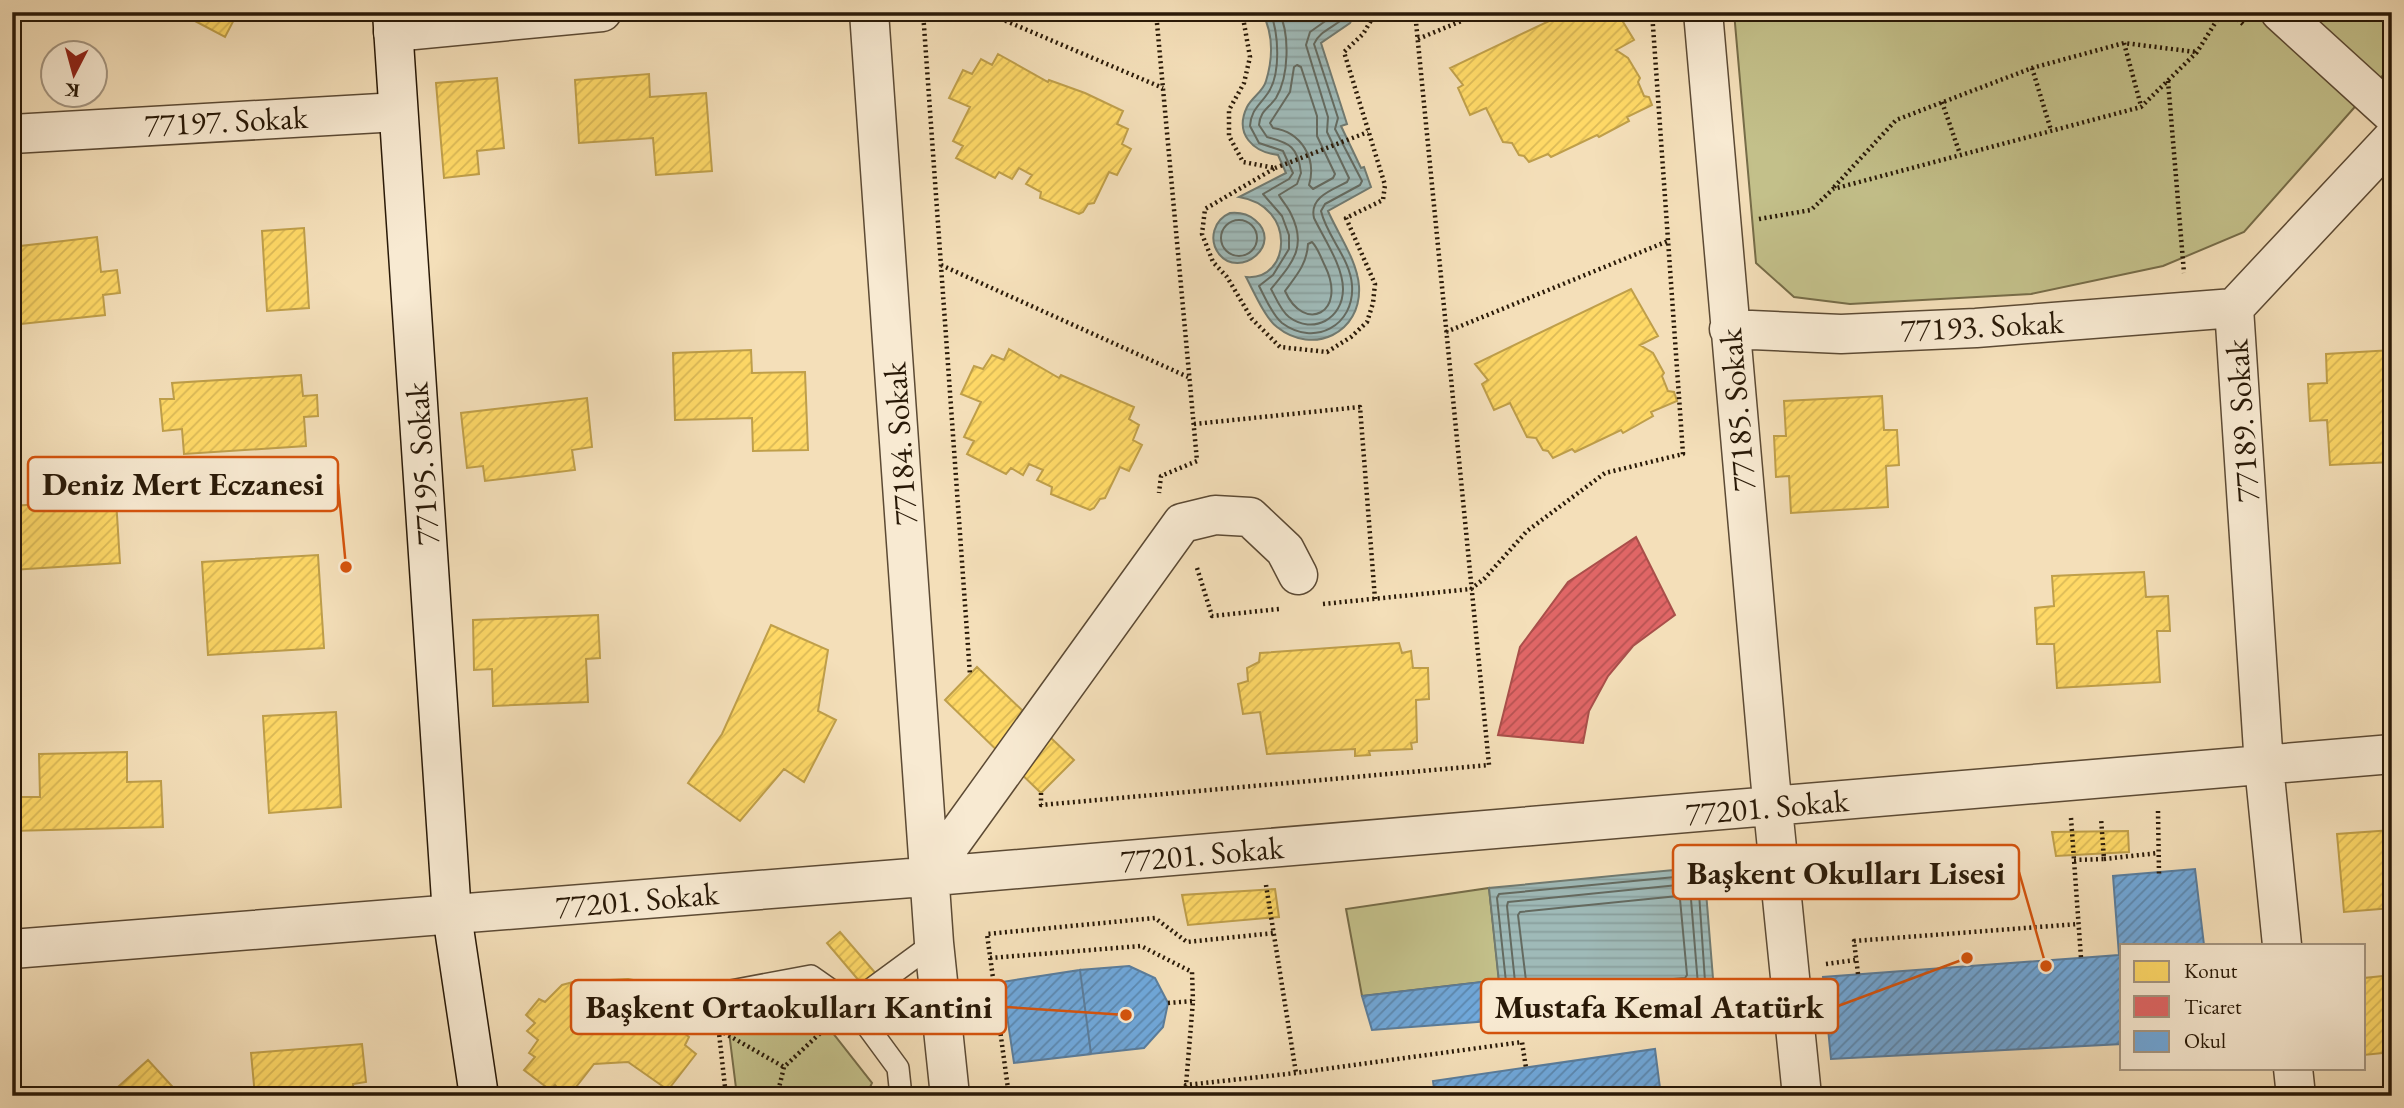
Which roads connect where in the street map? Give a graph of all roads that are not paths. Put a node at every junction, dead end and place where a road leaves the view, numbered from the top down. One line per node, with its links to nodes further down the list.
1 (602, 12): 5 (street)
2 (869, 12): 16 (street, 77184. Sokak)
3 (1703, 12): 11 (street, 77185. Sokak)
4 (2280, 12): 7 (street)
5 (393, 22): 6 (street, 77195. Sokak)
6 (398, 112): 8 (street, 77197. Sokak); 17 (street, 77195. Sokak)
7 (2392, 114)
8 (12, 134)
9 (2392, 139): 10 (street, 77189. Sokak)
10 (2234, 309): 11 (street, 77193. Sokak); 14 (street, 77189. Sokak)
11 (1730, 329): 15 (street, 77185. Sokak)
12 (1298, 575): 16 (street)
13 (2392, 754): 14 (street, 77201. Sokak)
14 (2264, 766): 15 (street, 77201. Sokak); 19 (street, 77189. Sokak)
15 (1773, 807): 16 (street, 77201. Sokak); 27 (street, 77185. Sokak)
16 (930, 876): 17 (street, 77201. Sokak); 18 (street, 77184. Sokak)
17 (452, 915): 20 (street, 77201. Sokak); 24 (street, 77195. Sokak)
18 (933, 943): 22 (lane); 26 (street, 77184. Sokak)
19 (2282, 944)
20 (12, 949)
21 (715, 994): 22 (lane)
22 (851, 1004): 25 (lane)
23 (2293, 1070): 28 (street)
24 (479, 1096)
25 (901, 1096)
26 (950, 1096)
27 (1802, 1096)
28 (2296, 1096)

